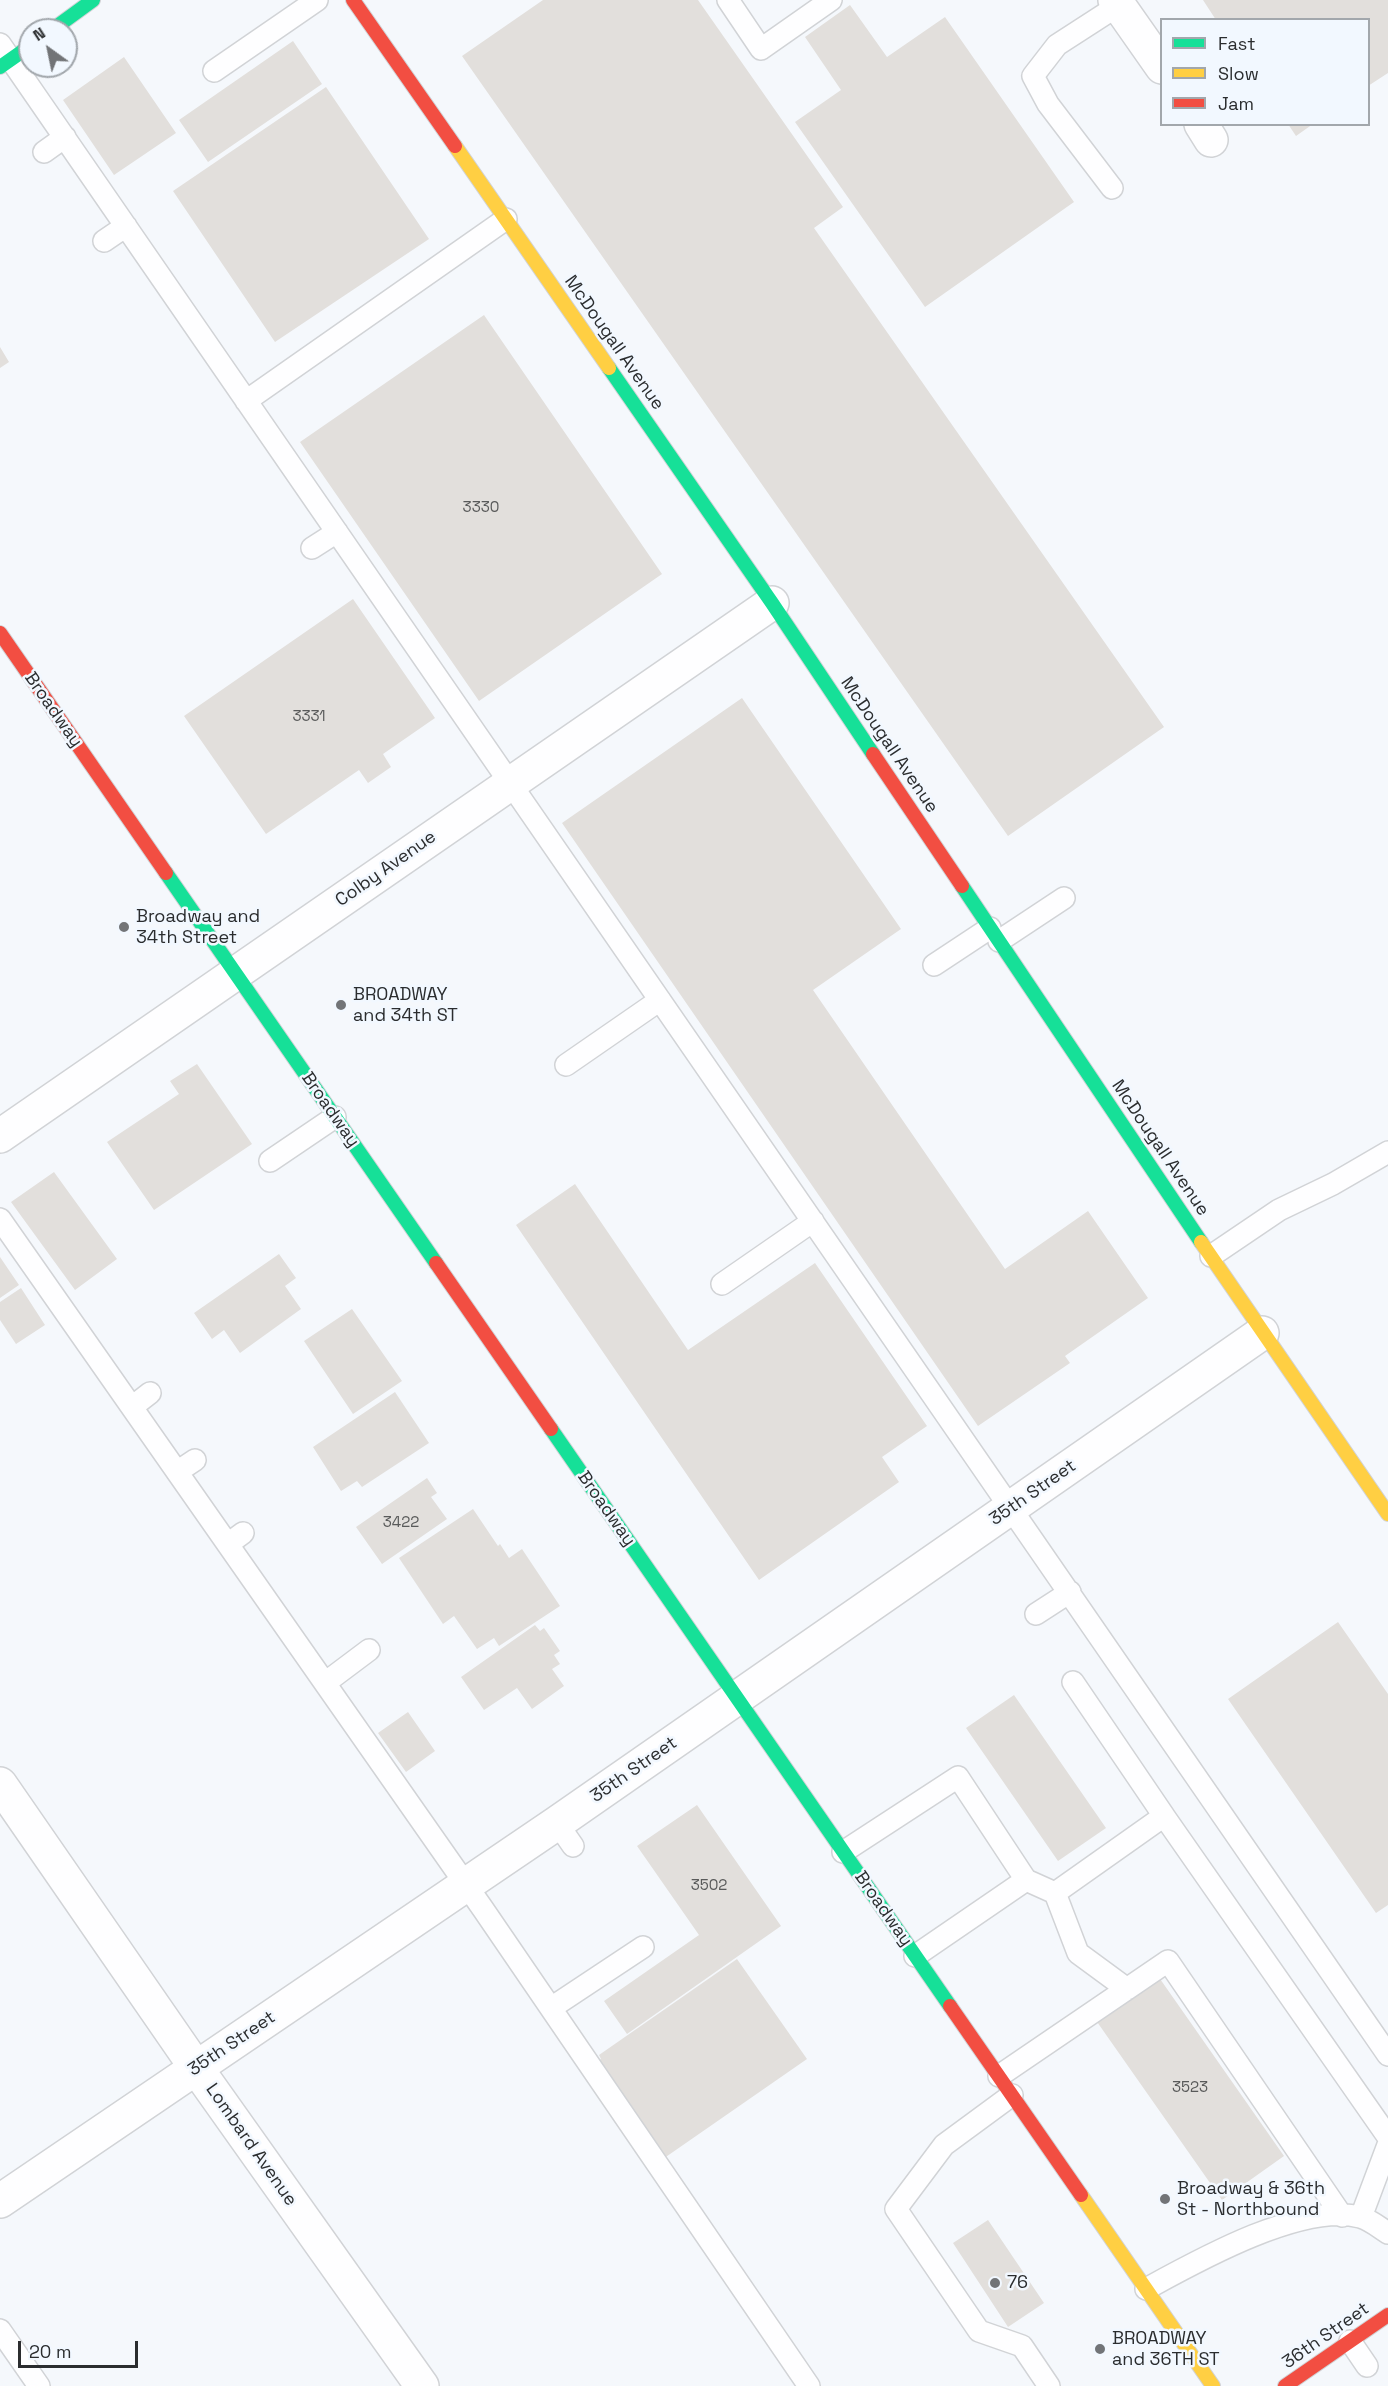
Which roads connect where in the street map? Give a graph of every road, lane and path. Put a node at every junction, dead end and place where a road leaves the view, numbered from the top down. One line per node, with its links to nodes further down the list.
1 (93, 0): 7 (main road)
2 (317, 0): 11 (lane)
3 (728, 0): 4 (lane)
4 (831, 0)
5 (355, 1): 15 (main road, McDougall Avenue)
6 (1117, 3): 10 (street); 14 (lane)
7 (68, 18)
8 (18, 51): 9 (main road)
9 (4, 57): 12 (lane)
10 (1160, 66)
11 (214, 70)
12 (65, 137): 13 (lane); 16 (lane)
13 (44, 152)
14 (1112, 188)
15 (506, 219): 18 (lane); 21 (main road, McDougall Avenue)
16 (126, 226): 17 (lane); 18 (lane)
17 (104, 241)
18 (246, 401): 19 (lane)
19 (337, 532): 20 (lane); 23 (lane)
20 (312, 548)
21 (772, 603): 23 (street, Colby Avenue); 25 (main road, McDougall Avenue)
22 (0, 633): 27 (main road, Broadway)
23 (510, 784): 27 (street, Colby Avenue); 28 (lane)
24 (1064, 898): 25 (lane)
25 (995, 934): 26 (lane); 36 (main road, McDougall Avenue)
26 (934, 965)
27 (236, 973): 30 (main road, Broadway); 31 (street, Colby Avenue)
28 (660, 1000): 29 (lane); 35 (lane)
29 (566, 1065)
30 (335, 1118): 33 (lane); 50 (main road, Broadway)
31 (0, 1136)
32 (1388, 1152): 36 (lane)
33 (270, 1161)
34 (0, 1220): 40 (lane)
35 (813, 1221): 37 (lane); 43 (lane)
36 (1211, 1256): 38 (main road, McDougall Avenue)
37 (722, 1284)
38 (1262, 1333): 43 (street, 35th Street); 44 (main road, McDougall Avenue)
39 (150, 1393): 40 (lane)
40 (132, 1407): 42 (lane)
41 (195, 1460): 42 (lane)
42 (177, 1472): 49 (lane)
43 (1012, 1507): 45 (lane); 50 (street, 35th Street)
44 (1388, 1514)
45 (1070, 1592): 46 (lane); 61 (lane)
46 (1036, 1614)
47 (369, 1650): 49 (lane)
48 (1072, 1682): 52 (lane)
49 (325, 1683): 55 (lane)
50 (738, 1699): 53 (main road, Broadway); 55 (street, 35th Street)
51 (0, 1784): 62 (street, Lombard Avenue)
52 (1164, 1816): 56 (lane); 65 (lane)
53 (843, 1852): 54 (lane); 58 (main road, Broadway)
54 (1026, 1880): 56 (lane); 58 (lane)
55 (467, 1885): 60 (lane); 62 (street, 35th Street)
56 (1055, 1893): 59 (lane)
57 (643, 1947): 60 (lane)
58 (915, 1956): 63 (main road, Broadway)
59 (1127, 1989): 63 (lane); 68 (lane)
60 (551, 2008): 77 (lane)
61 (1388, 2055)
62 (197, 2069): 67 (street, 35th Street); 76 (street, Lombard Avenue)
63 (999, 2076): 64 (main road, Broadway)
64 (1012, 2095): 70 (main road, Broadway); 78 (lane)
65 (1388, 2137)
66 (1388, 2145): 68 (lane)
67 (0, 2200)
68 (1352, 2217): 69 (lane); 70 (lane)
69 (1388, 2233)
70 (1146, 2289): 79 (main road, Broadway)
71 (1388, 2315): 73 (main road, 36th Street)
72 (0, 2330): 75 (lane)
73 (1350, 2341): 74 (lane); 80 (main road, 36th Street)
74 (1366, 2366)
75 (39, 2386)
76 (422, 2386)
77 (809, 2386)
78 (1049, 2386)
79 (1213, 2386)
80 (1285, 2386)

